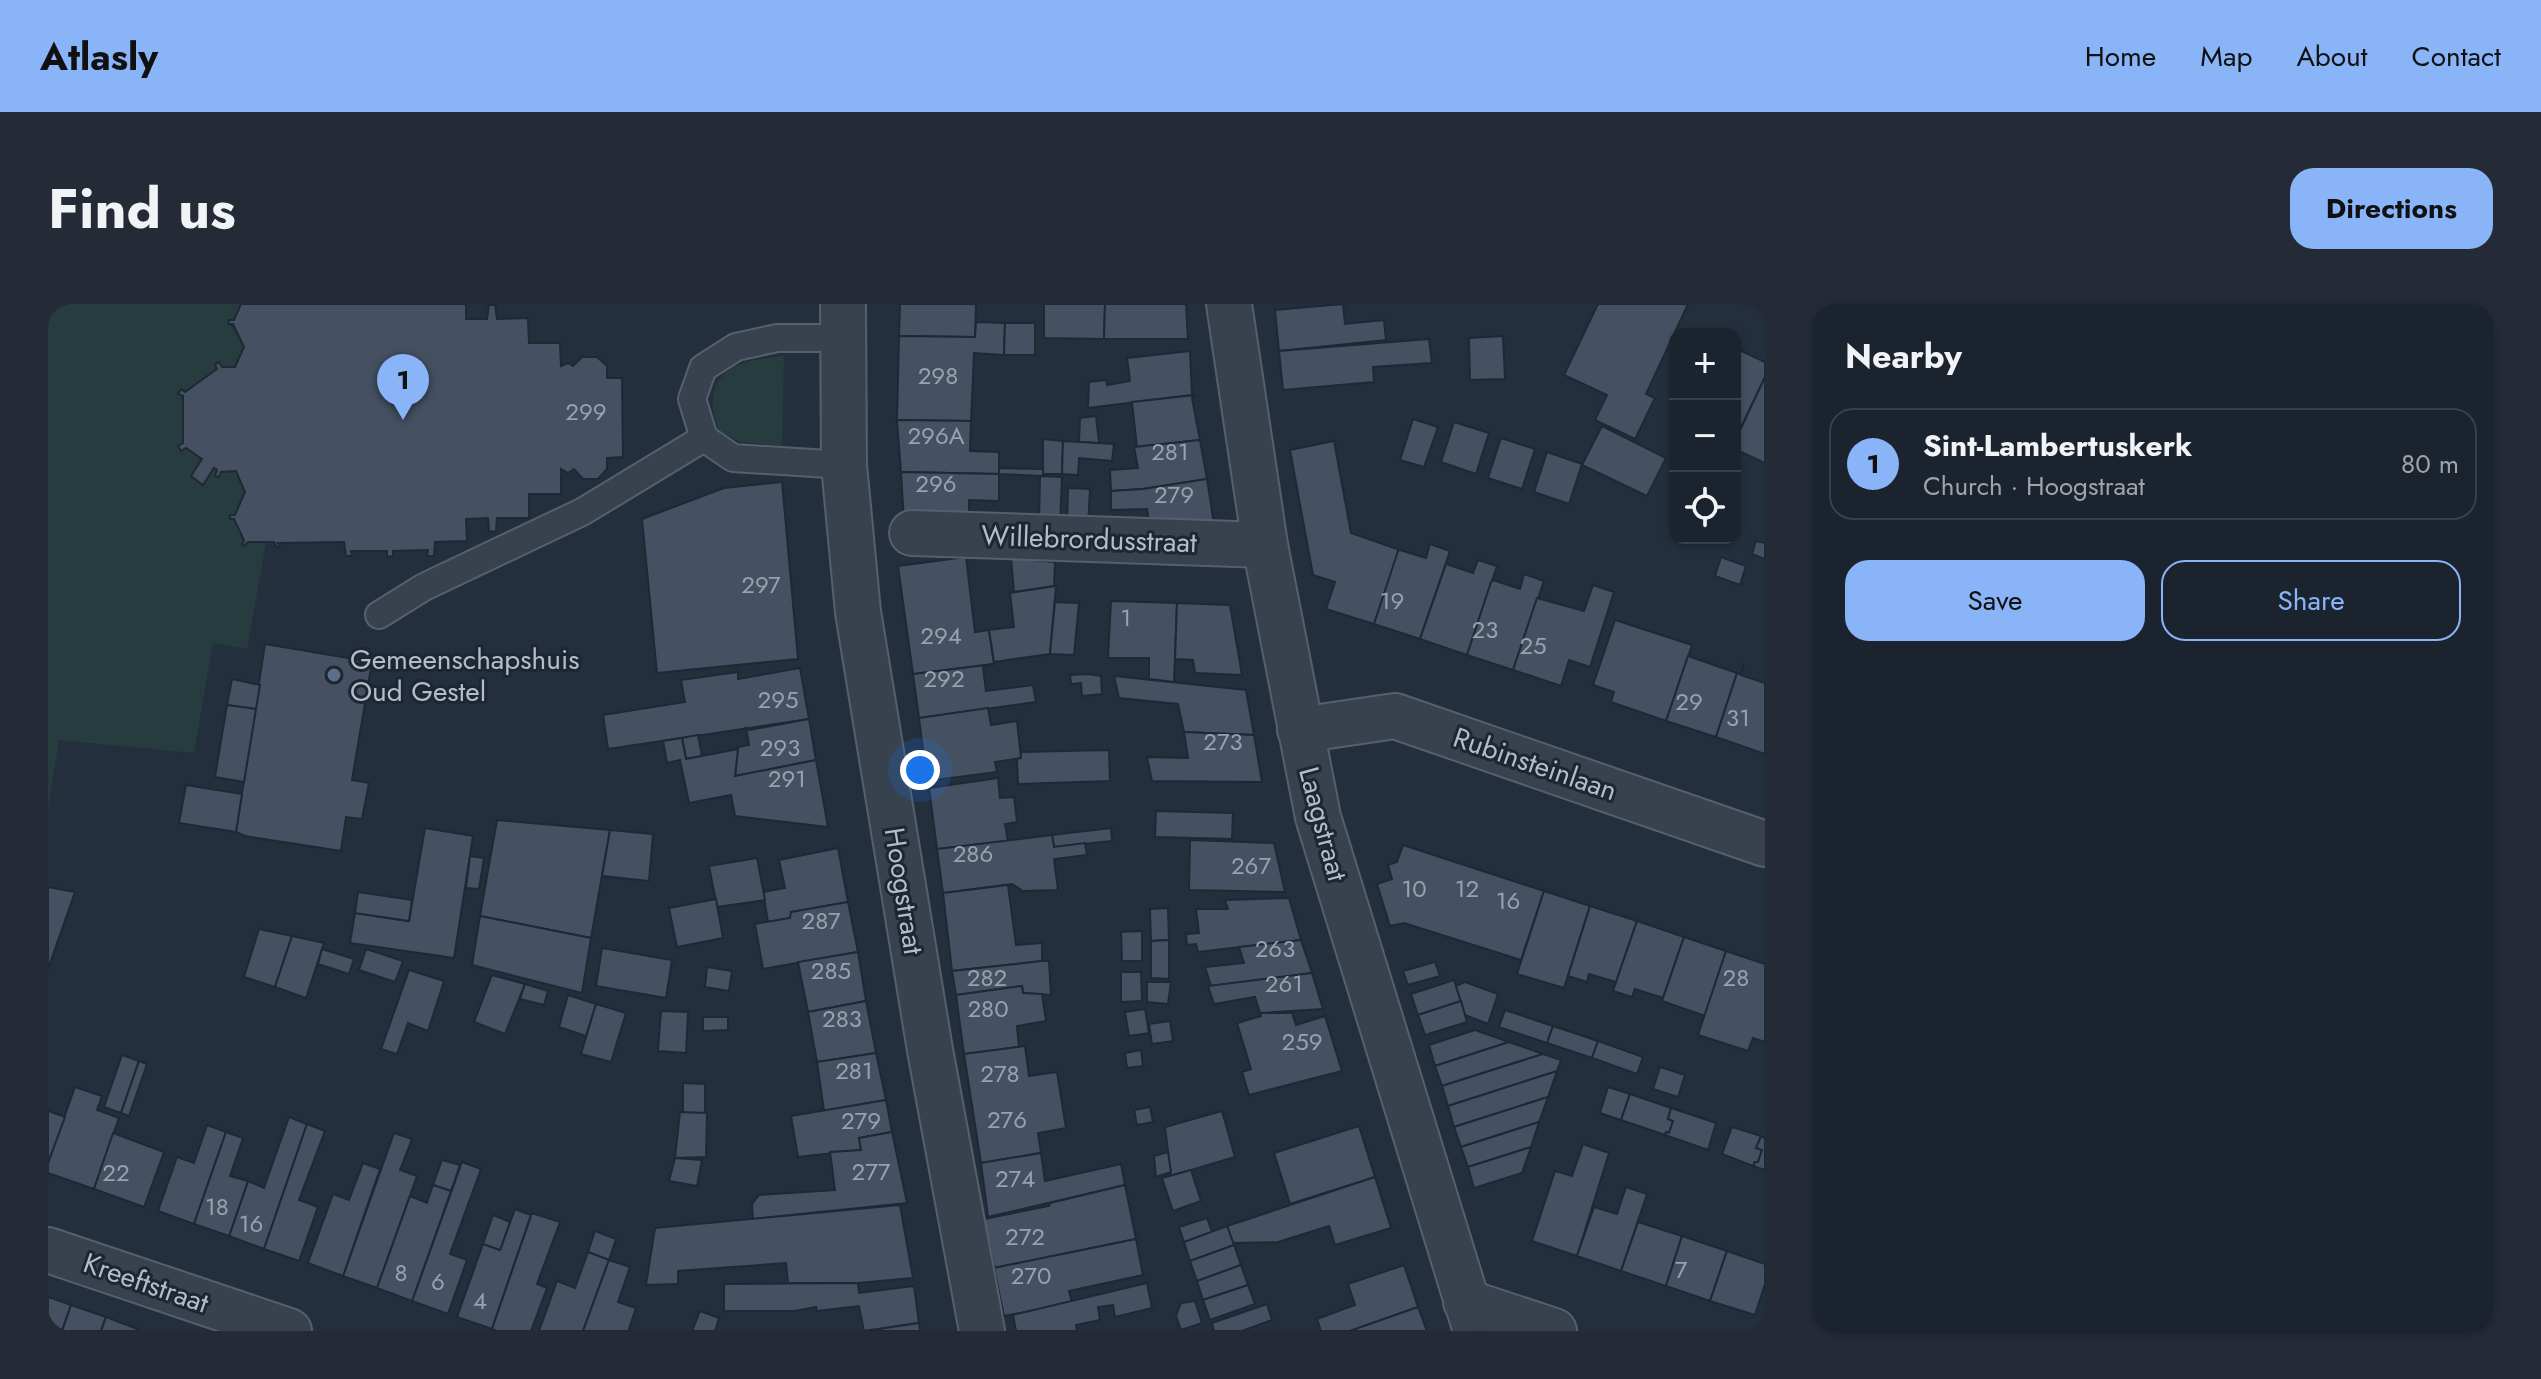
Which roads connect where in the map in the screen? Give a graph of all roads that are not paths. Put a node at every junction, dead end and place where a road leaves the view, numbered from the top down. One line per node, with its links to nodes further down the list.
1 (1229, 304): 6 (street, Laagstraat)
2 (843, 321): 3 (lane); 4 (street, Hoogstraat)
3 (704, 438): 4 (lane); 7 (lane)
4 (844, 465): 13 (street, Hoogstraat)
5 (912, 533): 6 (street, Willebrordusstraat)
6 (1265, 545): 8 (street, Laagstraat)
7 (379, 615)
8 (1300, 730): 9 (street, Rubinsteinlaan); 11 (street, Laagstraat)
9 (1765, 844)
10 (48, 1250): 12 (street, Kreeftstraat)
11 (1471, 1316): 14 (street)
12 (289, 1331)
13 (982, 1331)
14 (1554, 1331)

